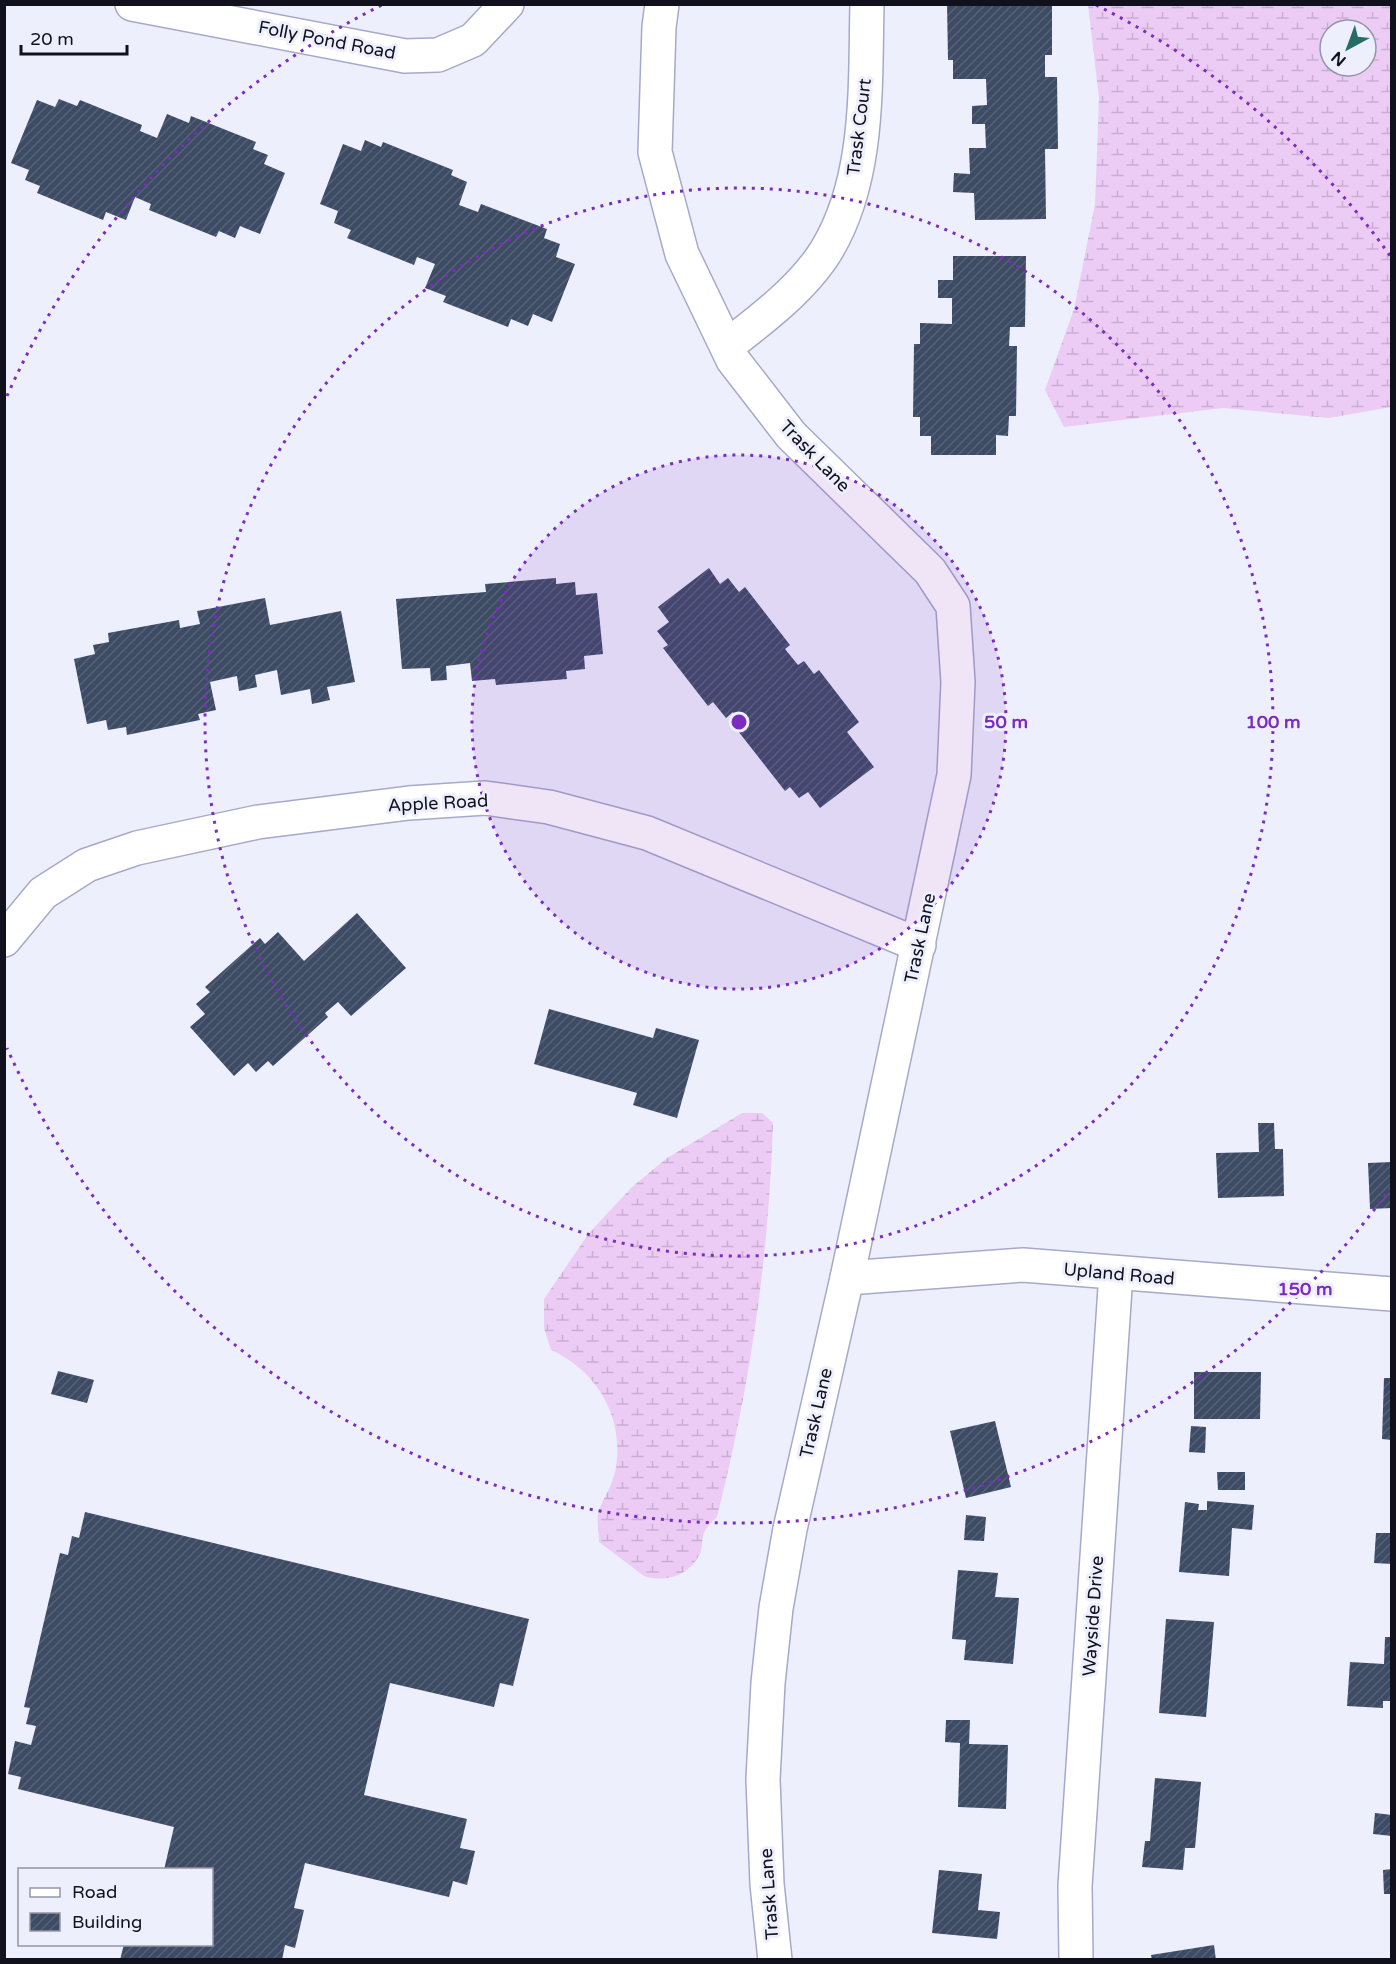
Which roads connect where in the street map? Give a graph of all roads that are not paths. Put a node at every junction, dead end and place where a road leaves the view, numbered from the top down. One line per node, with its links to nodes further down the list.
1 (132, 4): 2 (street, Folly Pond Road)
2 (507, 4)
3 (662, 4): 5 (street, Trask Lane)
4 (867, 4): 5 (street, Trask Court)
5 (727, 346): 7 (street, Trask Lane)
6 (4, 940): 7 (street, Apple Road)
7 (919, 945): 9 (street, Trask Lane)
8 (1116, 1273): 9 (street, Upland Road); 10 (street, Upland Road); 12 (street, Wayside Drive)
9 (847, 1278): 11 (street, Trask Lane)
10 (1392, 1294)
11 (775, 1959)
12 (1076, 1959)

